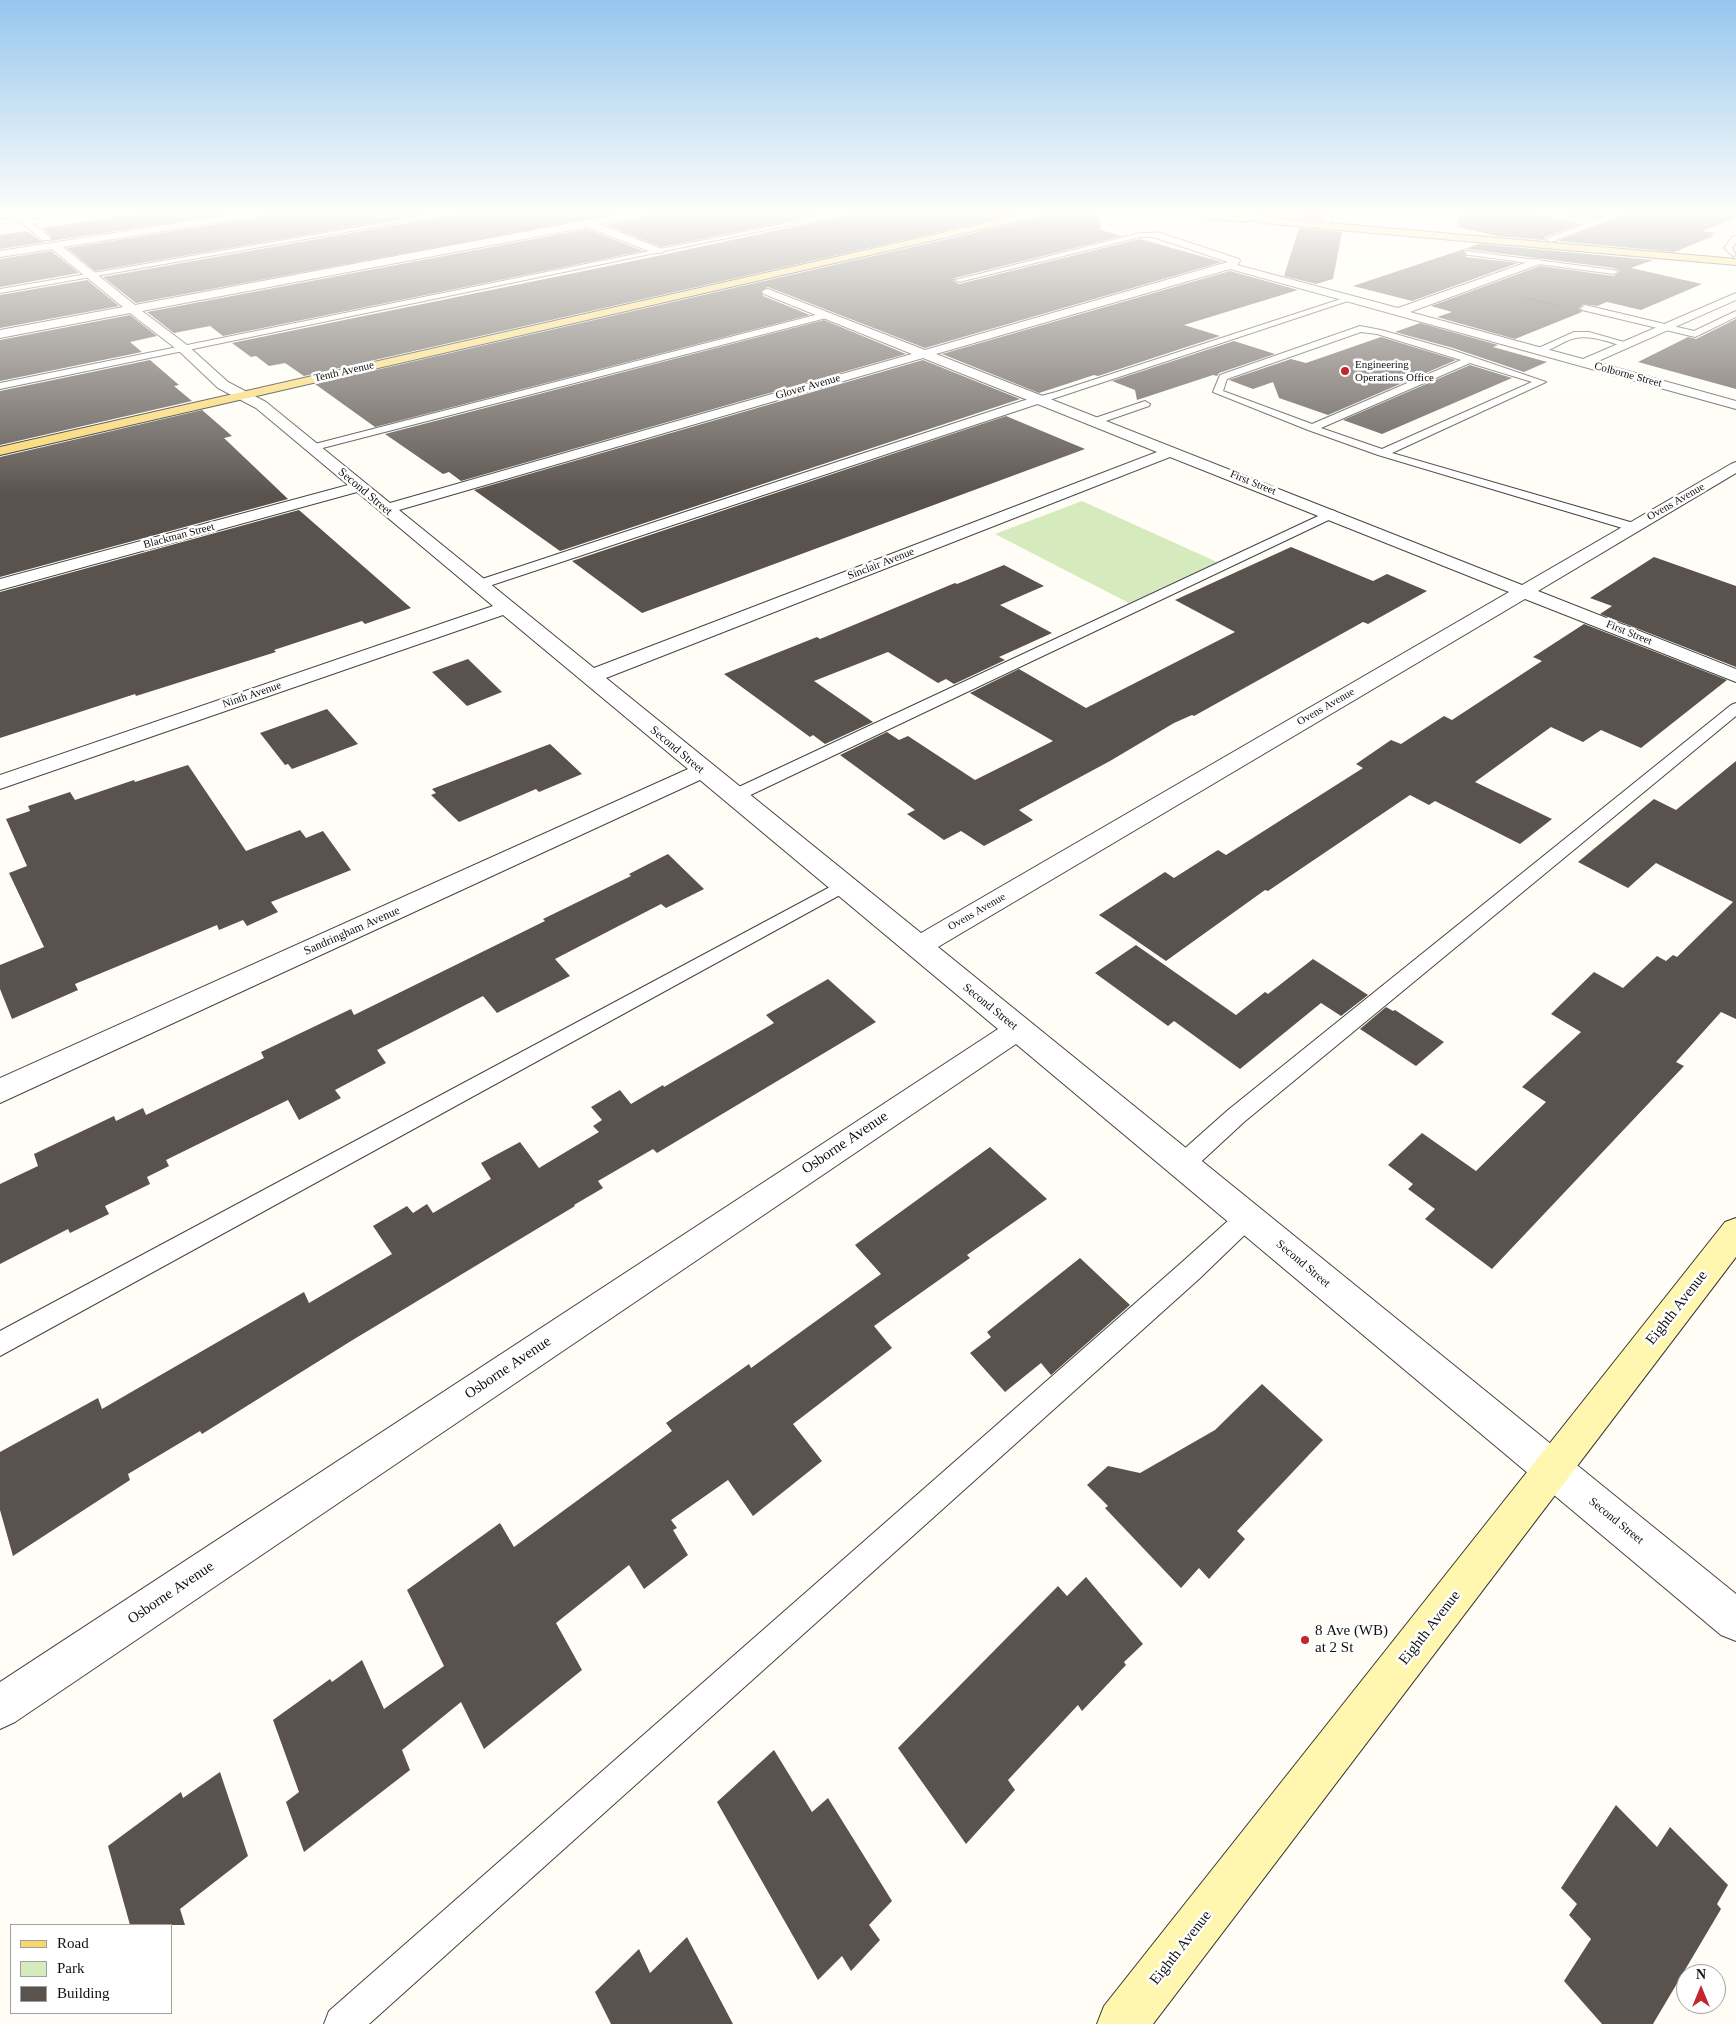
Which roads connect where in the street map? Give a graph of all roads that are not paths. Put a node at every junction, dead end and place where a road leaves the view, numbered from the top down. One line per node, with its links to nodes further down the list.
1 (140, 307): 11 (street)
2 (382, 307): 18 (lane)
3 (626, 307): 24 (main road, Tenth Avenue)
4 (808, 307): 14 (street, First Street)
5 (1086, 307): 20 (street, Glover Avenue)
6 (1327, 307): 25 (lane)
7 (1380, 307): 12 (street, Colborne Street)
8 (1411, 307): 12 (street)
9 (1710, 307): 15 (street)
10 (1585, 308): 15 (lane)
11 (132, 309): 16 (street); 18 (street, Second Street)
12 (1399, 312): 19 (street, Colborne Street)
13 (1736, 314): 15 (lane)
14 (827, 315): 20 (street, First Street); 30 (lane)
15 (1664, 328): 17 (street)
16 (0, 334)
17 (1626, 344): 19 (lane); 22 (street)
18 (183, 348): 23 (lane); 24 (street, Second Street)
19 (1539, 350): 22 (street, Colborne Street)
20 (925, 354): 25 (street, First Street); 36 (street, Glover Avenue)
21 (1469, 360): 29 (lane); 29 (lane); 33 (lane)
22 (1584, 363): 27 (street, Colborne Street)
23 (0, 386)
24 (243, 395): 30 (street, Second Street); 31 (main road, Tenth Avenue)
25 (1040, 400): 28 (street, First Street); 40 (lane)
26 (1145, 404): 28 (lane)
27 (1736, 404)
28 (1096, 421): 32 (street, First Street)
29 (1312, 428): 33 (lane)
30 (311, 448): 35 (street, Second Street)
31 (0, 451)
32 (1172, 451): 37 (street, First Street); 44 (street, Sinclair Avenue)
33 (1382, 453): 38 (lane)
34 (1736, 467): 38 (street, Ovens Avenue)
35 (358, 487): 36 (street, Second Street); 39 (street, Blackman Street)
36 (385, 509): 40 (street, Second Street)
37 (1331, 514): 41 (street, First Street); 48 (lane)
38 (1633, 527): 41 (street, Ovens Avenue)
39 (0, 585)
40 (478, 585): 42 (street, Second Street)
41 (1523, 591): 43 (street, First Street); 50 (street, Ovens Avenue)
42 (505, 608): 44 (street, Second Street); 47 (street, Ninth Avenue)
43 (1736, 676)
44 (590, 677): 46 (street, Second Street)
45 (1736, 708): 53 (lane)
46 (703, 770): 48 (street, Second Street); 52 (street, Sandringham Avenue)
47 (0, 782)
48 (734, 796): 49 (street, Second Street)
49 (843, 886): 50 (street, Second Street); 56 (lane)
50 (917, 947): 51 (street, Second Street)
51 (1017, 1030): 53 (street, Second Street); 59 (street, Osborne Avenue)
52 (0, 1091)
53 (1182, 1165): 54 (street, Second Street)
54 (1248, 1218): 57 (street, Second Street); 60 (lane)
55 (1736, 1232): 57 (street, Eighth Avenue)
56 (0, 1344)
57 (1552, 1470): 58 (street, Second Street); 61 (street, Eighth Avenue)
58 (1736, 1620)
59 (0, 1707)
60 (342, 2024)
61 (1122, 2024)

